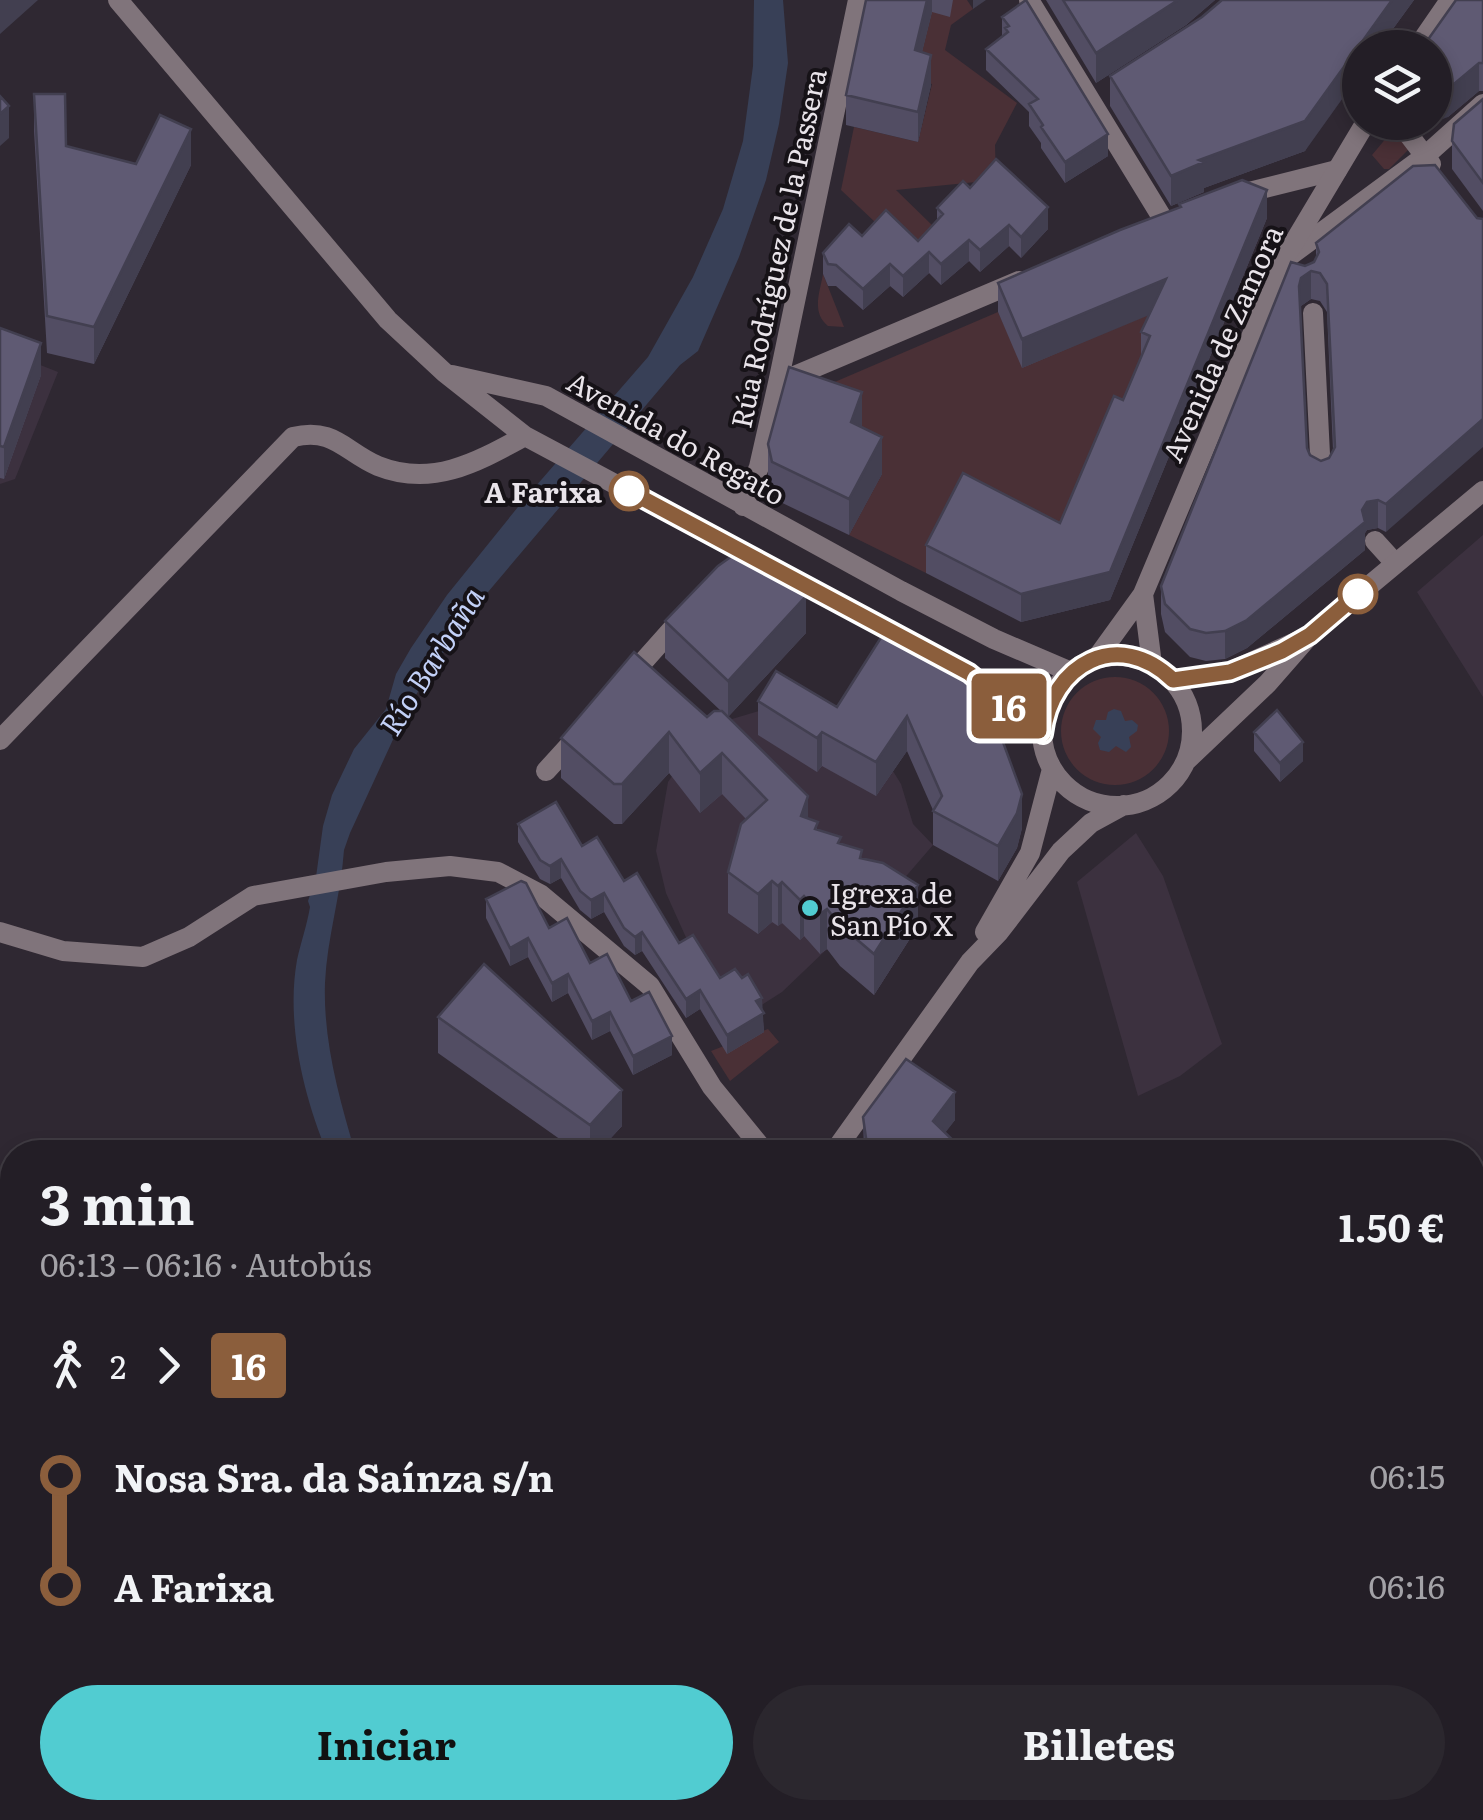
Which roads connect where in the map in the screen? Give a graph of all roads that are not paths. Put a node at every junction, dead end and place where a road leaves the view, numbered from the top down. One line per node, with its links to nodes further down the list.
1 (118, 0): 18 (street)
2 (858, 0): 19 (street, Rúa Rodríguez de la Passera)
3 (1029, 0): 13 (street)
4 (1450, 0): 5 (street)
5 (1429, 30)
6 (1483, 104): 9 (street)
7 (1355, 140): 10 (street, Avenida de Zamora)
8 (1413, 140): 9 (street)
9 (1425, 156): 11 (street); 14 (street)
10 (1336, 170): 12 (street); 14 (street, Avenida de Zamora)
11 (1448, 187)
12 (1210, 205)
13 (1144, 232)
14 (1281, 265): 16 (street); 26 (street, Avenida de Zamora)
15 (1034, 275): 19 (street)
16 (1305, 280)
17 (1313, 312): 21 (street)
18 (445, 373): 20 (street); 23 (street, Avenida do Regato)
19 (778, 383): 23 (street, Rúa Rodríguez de la Passera)
20 (526, 436): 33 (street); 34 (street)
21 (1321, 475)
22 (1483, 490): 25 (street)
23 (743, 506): 31 (street, Avenida do Regato)
24 (1375, 541): 25 (street)
25 (1394, 562): 28 (street)
26 (1143, 594): 29 (street, Avenida de Zamora); 30 (street, Avenida de Zamora)
27 (696, 602): 37 (street)
28 (1310, 635): 32 (street); 35 (street)
29 (1096, 659): 30 (street); 31 (street)
30 (1152, 664): 32 (street)
31 (1071, 672): 33 (street)
32 (1173, 680): 35 (street)
33 (1043, 734): 36 (street)
34 (0, 740)
35 (1184, 762): 38 (street)
36 (1052, 769): 38 (street); 40 (street)
37 (546, 771)
38 (1126, 804): 40 (street)
39 (0, 932): 41 (street)
40 (970, 962): 42 (street)
41 (755, 1140)
42 (843, 1140)

